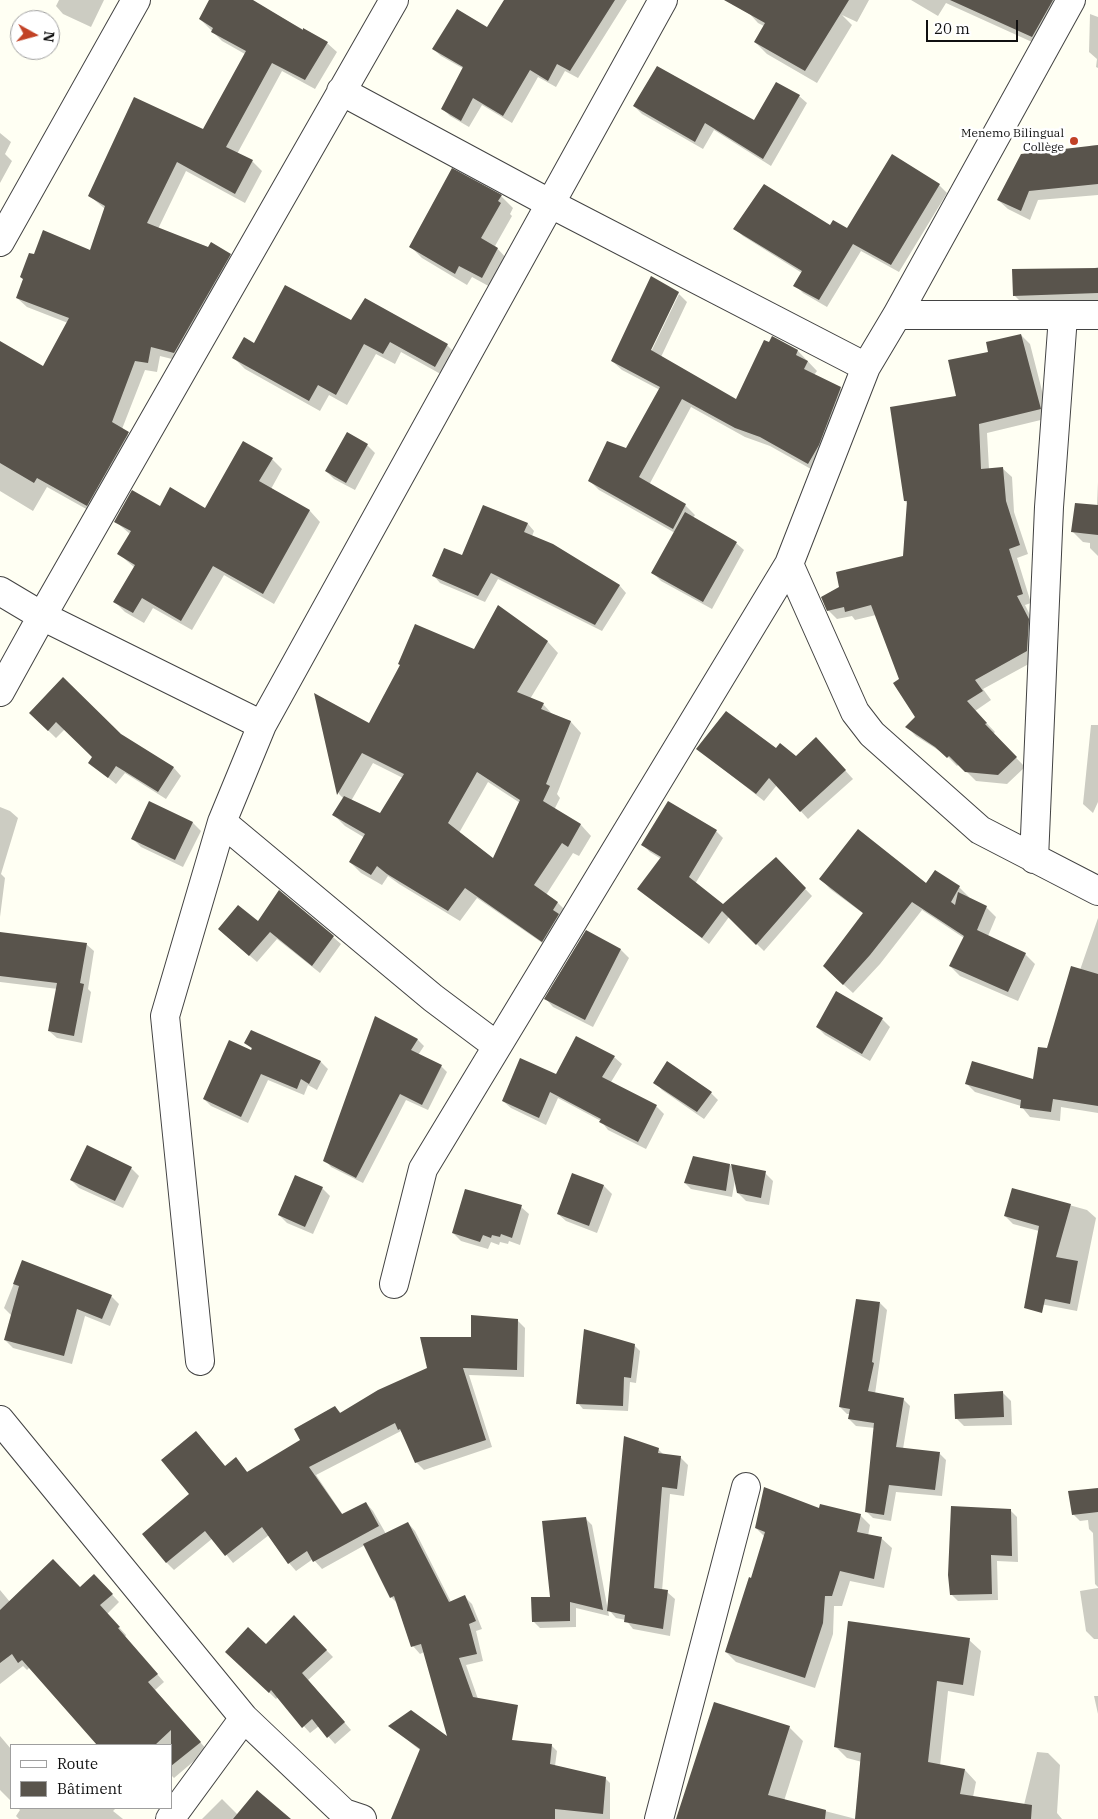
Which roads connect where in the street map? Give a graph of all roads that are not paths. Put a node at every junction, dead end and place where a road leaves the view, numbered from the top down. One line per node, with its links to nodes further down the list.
1 (136, 0): 7 (street)
2 (394, 0): 5 (street)
3 (664, 0): 6 (street)
4 (1071, 0): 8 (street)
5 (341, 91): 6 (street); 14 (street)
6 (551, 204): 11 (street); 16 (street)
7 (0, 242)
8 (897, 315): 10 (street); 11 (street)
9 (1098, 315): 10 (street)
10 (1063, 316): 18 (street)
11 (866, 367): 12 (street)
12 (789, 564): 18 (street); 20 (street)
13 (0, 591): 14 (street)
14 (42, 616): 15 (street); 16 (street)
15 (0, 692)
16 (262, 726): 17 (street)
17 (222, 822): 20 (street); 22 (street)
18 (1034, 858): 19 (street)
19 (1098, 891)
20 (497, 1046): 21 (street)
21 (394, 1284)
22 (200, 1361)
23 (0, 1420): 25 (street)
24 (746, 1487): 28 (street)
25 (244, 1718): 26 (street); 27 (street)
26 (350, 1817)
27 (170, 1819)
28 (659, 1819)

